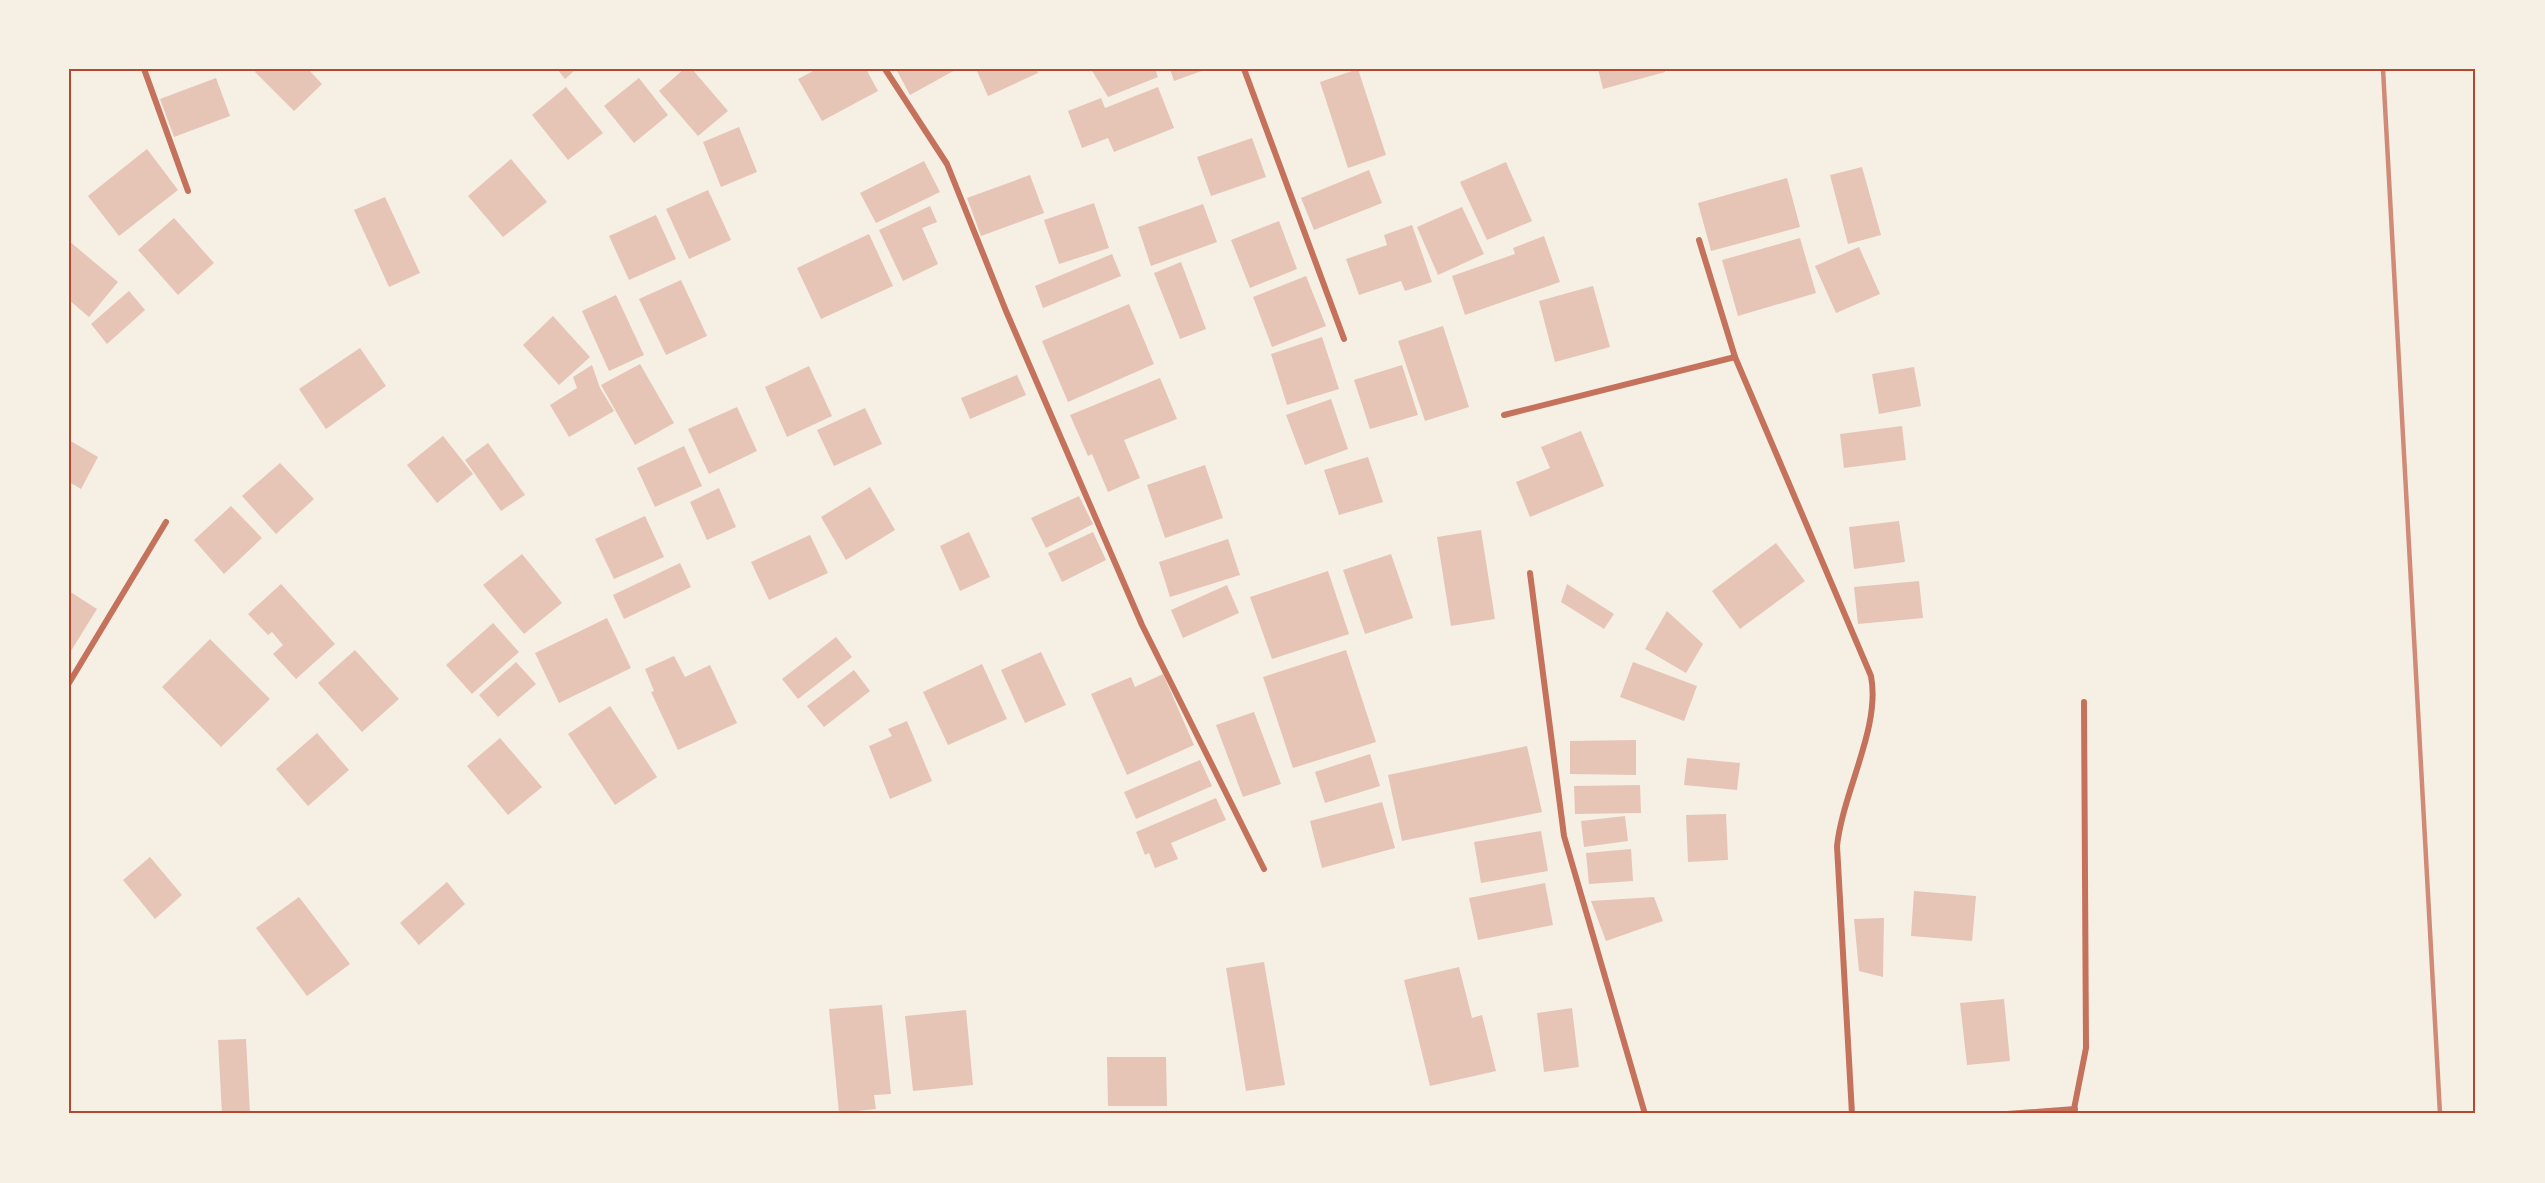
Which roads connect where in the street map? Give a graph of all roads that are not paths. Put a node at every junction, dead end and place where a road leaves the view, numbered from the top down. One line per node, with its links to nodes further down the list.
1 (144, 69): 4 (street)
2 (885, 69): 13 (street)
3 (1244, 69): 6 (street)
4 (188, 191)
5 (1699, 240): 7 (street)
6 (1344, 339)
7 (1736, 357): 8 (street); 16 (street)
8 (1504, 415)
9 (166, 522): 11 (street)
10 (1530, 573): 15 (street)
11 (69, 683)
12 (2084, 702): 14 (street)
13 (1264, 869)
14 (2074, 1111): 17 (street)
15 (1645, 1114)
16 (1852, 1114)
17 (2007, 1114)

